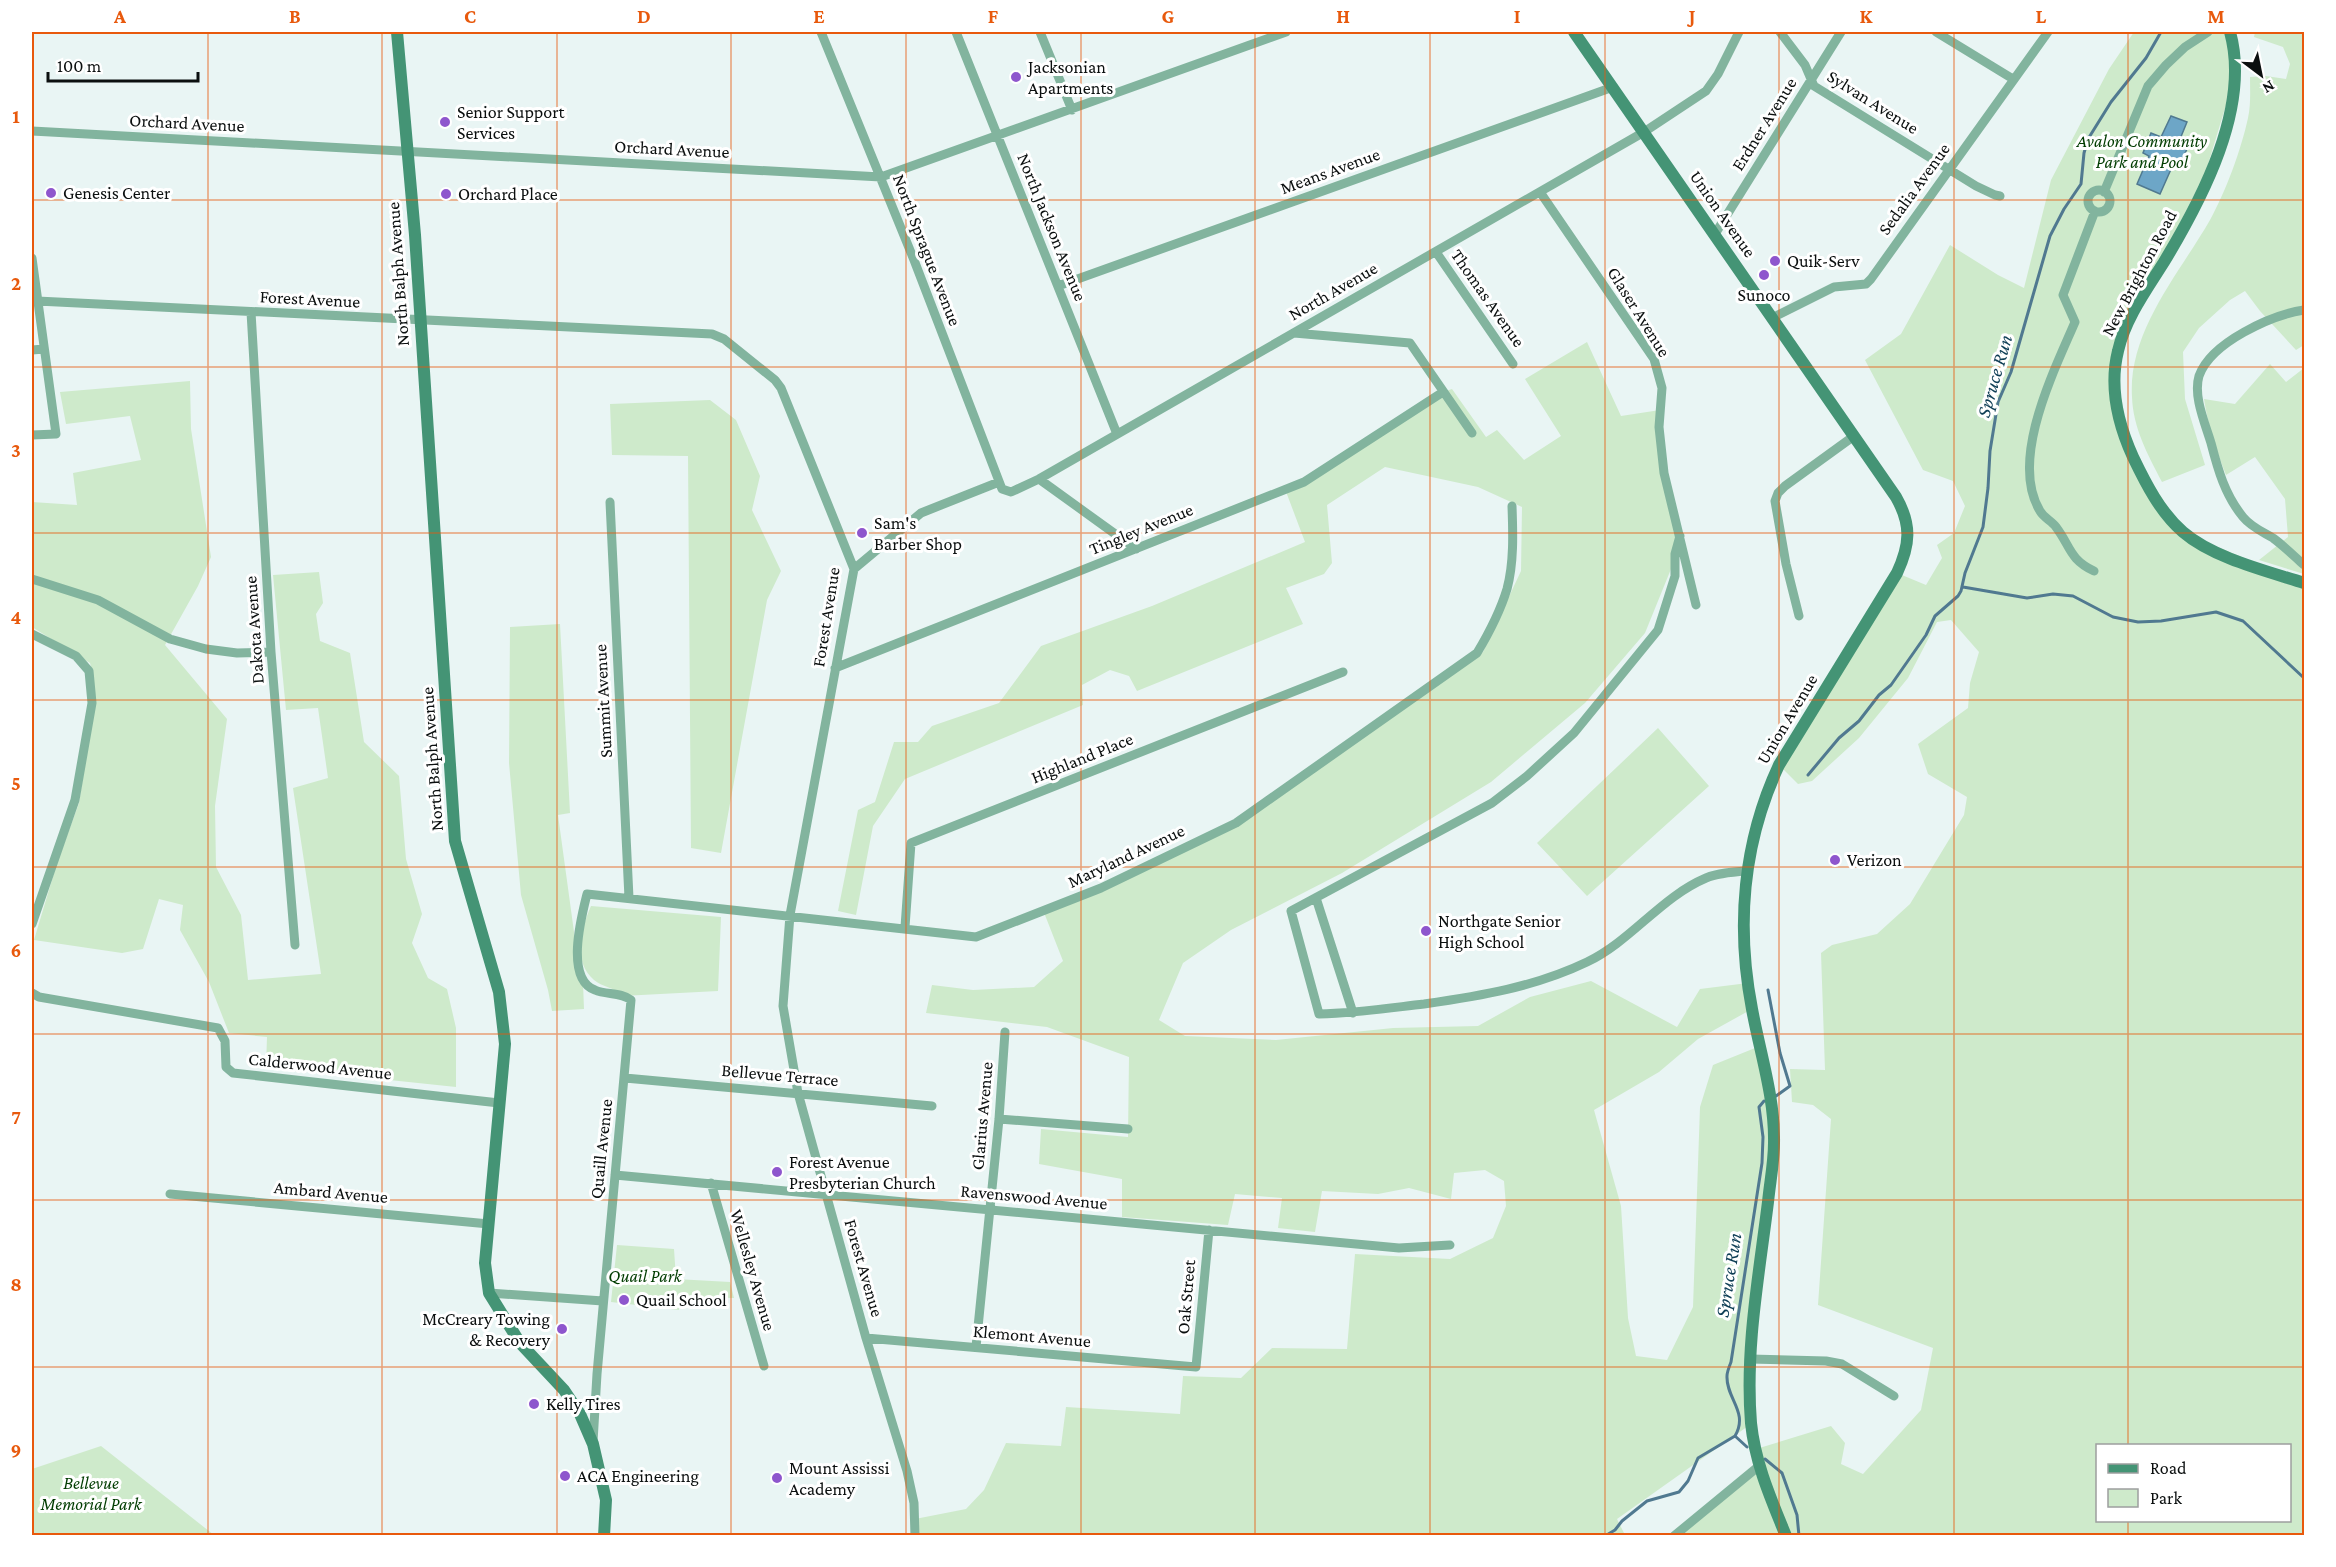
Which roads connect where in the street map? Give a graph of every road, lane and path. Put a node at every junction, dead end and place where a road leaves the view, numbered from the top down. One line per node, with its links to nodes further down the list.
1 (397, 32): 21 (street, North Balph Avenue)
2 (821, 32): 23 (street, North Sprague Avenue)
3 (956, 32): 20 (street, North Jackson Avenue)
4 (1040, 32): 17 (street)
5 (1286, 32): 17 (street, Orchard Avenue)
6 (1574, 32): 16 (street, Union Avenue)
7 (1739, 32): 19 (street, North Avenue)
8 (1780, 32): 15 (street, Sylvan Avenue)
9 (1841, 32): 15 (street, Erdner Avenue)
10 (1936, 32): 14 (street)
11 (2048, 32): 14 (street, Sedalia Avenue)
12 (2208, 32): 25 (street)
13 (2230, 32): 57 (street, New Brighton Road)
14 (2013, 79): 22 (street, Sedalia Avenue)
15 (1811, 81): 22 (street, Sylvan Avenue); 28 (street, Erdner Avenue)
16 (1613, 87): 19 (street, Union Avenue); 32 (street, Means Avenue)
17 (1072, 110): 20 (street, Orchard Avenue)
18 (32, 131): 21 (street, Orchard Avenue)
19 (1644, 132): 24 (street, North Avenue); 28 (street, Union Avenue)
20 (998, 137): 23 (street, Orchard Avenue); 32 (street, North Jackson Avenue)
21 (406, 151): 23 (street, Orchard Avenue); 37 (street, North Balph Avenue)
22 (1949, 169): 26 (street, Sylvan Avenue); 36 (street, Sedalia Avenue)
23 (881, 177): 48 (street, North Sprague Avenue)
24 (1540, 192): 29 (street, North Avenue); 51 (street, Glaser Avenue)
25 (2104, 192): 27 (street); 27 (street)
26 (2000, 196)
27 (2095, 212): 55 (street)
28 (1715, 234): 36 (street, Union Avenue)
29 (1436, 252): 38 (street, North Avenue); 41 (street, Thomas Avenue)
30 (32, 258): 31 (street)
31 (32, 272): 33 (street)
32 (1058, 286): 43 (street, North Jackson Avenue)
33 (37, 301): 35 (street, Forest Avenue); 39 (street)
34 (2304, 310): 53 (street)
35 (251, 312): 37 (street, Forest Avenue); 61 (street, Dakota Avenue)
36 (1772, 318): 46 (street, Union Avenue)
37 (419, 321): 54 (street, Forest Avenue); 77 (street, North Balph Avenue)
38 (1294, 333): 42 (street); 43 (street, North Avenue)
39 (44, 349): 40 (street); 45 (street)
40 (32, 350)
41 (1513, 364)
42 (1443, 392): 44 (street); 52 (street, Tingley Avenue)
43 (1117, 434): 47 (street, North Avenue)
44 (1472, 434)
45 (32, 435)
46 (1854, 436): 59 (street); 64 (street, Union Avenue)
47 (1039, 479): 48 (street, North Avenue); 52 (street)
48 (999, 482): 54 (street)
49 (610, 502): 66 (street, Summit Avenue)
50 (1512, 506): 70 (street, Maryland Avenue)
51 (1680, 536): 58 (street, Glaser Avenue); 67 (street)
52 (1136, 549): 62 (street, Tingley Avenue)
53 (2304, 565)
54 (854, 569): 62 (street, Forest Avenue)
55 (2094, 571)
56 (32, 579): 61 (street)
57 (2304, 584)
58 (1696, 605)
59 (1799, 616)
60 (32, 634): 69 (street)
61 (272, 652): 71 (street, Dakota Avenue)
62 (835, 668): 68 (street, Forest Avenue)
63 (1343, 672): 70 (street, Highland Place)
64 (1747, 871): 73 (street); 93 (street, Union Avenue)
65 (587, 894): 66 (street, Maryland Avenue); 75 (street, Quaill Avenue)
66 (629, 898): 68 (street, Maryland Avenue)
67 (1316, 898): 73 (street); 73 (street)
68 (790, 915): 70 (street, Maryland Avenue); 76 (street, Forest Avenue)
69 (32, 924)
70 (905, 927)
71 (295, 945)
72 (32, 993): 77 (street, Calderwood Avenue)
73 (1353, 1013)
74 (1005, 1032): 79 (street, Glarius Avenue)
75 (625, 1078): 76 (street, Bellevue Terrace); 81 (street, Quaill Avenue)
76 (798, 1093): 78 (street, Bellevue Terrace); 84 (street, Forest Avenue)
77 (499, 1103): 86 (street, North Balph Avenue)
78 (932, 1106)
79 (999, 1119): 80 (street); 85 (street, Glarius Avenue)
80 (1128, 1129)
81 (615, 1175): 82 (street, Ravenswood Avenue); 90 (street, Quaill Avenue)
82 (711, 1183): 84 (street, Ravenswood Avenue); 94 (street, Wellesley Avenue)
83 (170, 1194): 86 (street, Ambard Avenue)
84 (826, 1195): 85 (street, Ravenswood Avenue); 91 (street, Forest Avenue)
85 (990, 1210): 87 (street, Ravenswood Avenue); 92 (street, Glarius Avenue)
86 (489, 1224): 89 (street, North Balph Avenue)
87 (1209, 1230): 88 (street, Ravenswood Avenue); 95 (street, Oak Street)
88 (1450, 1245)
89 (489, 1293): 90 (street); 97 (street, North Balph Avenue)
90 (603, 1301): 97 (street, Quaill Avenue)
91 (866, 1338): 92 (street, Klemont Avenue); 100 (street, Forest Avenue)
92 (976, 1347): 95 (street, Klemont Avenue)
93 (1750, 1359): 96 (street); 98 (street, Union Avenue)
94 (764, 1366)
95 (1196, 1367)
96 (1894, 1396)
97 (593, 1444): 99 (street, North Balph Avenue)
98 (1759, 1466): 101 (street); 102 (street, Union Avenue)
99 (604, 1536)
100 (915, 1536)
101 (1674, 1536)
102 (1786, 1536)

